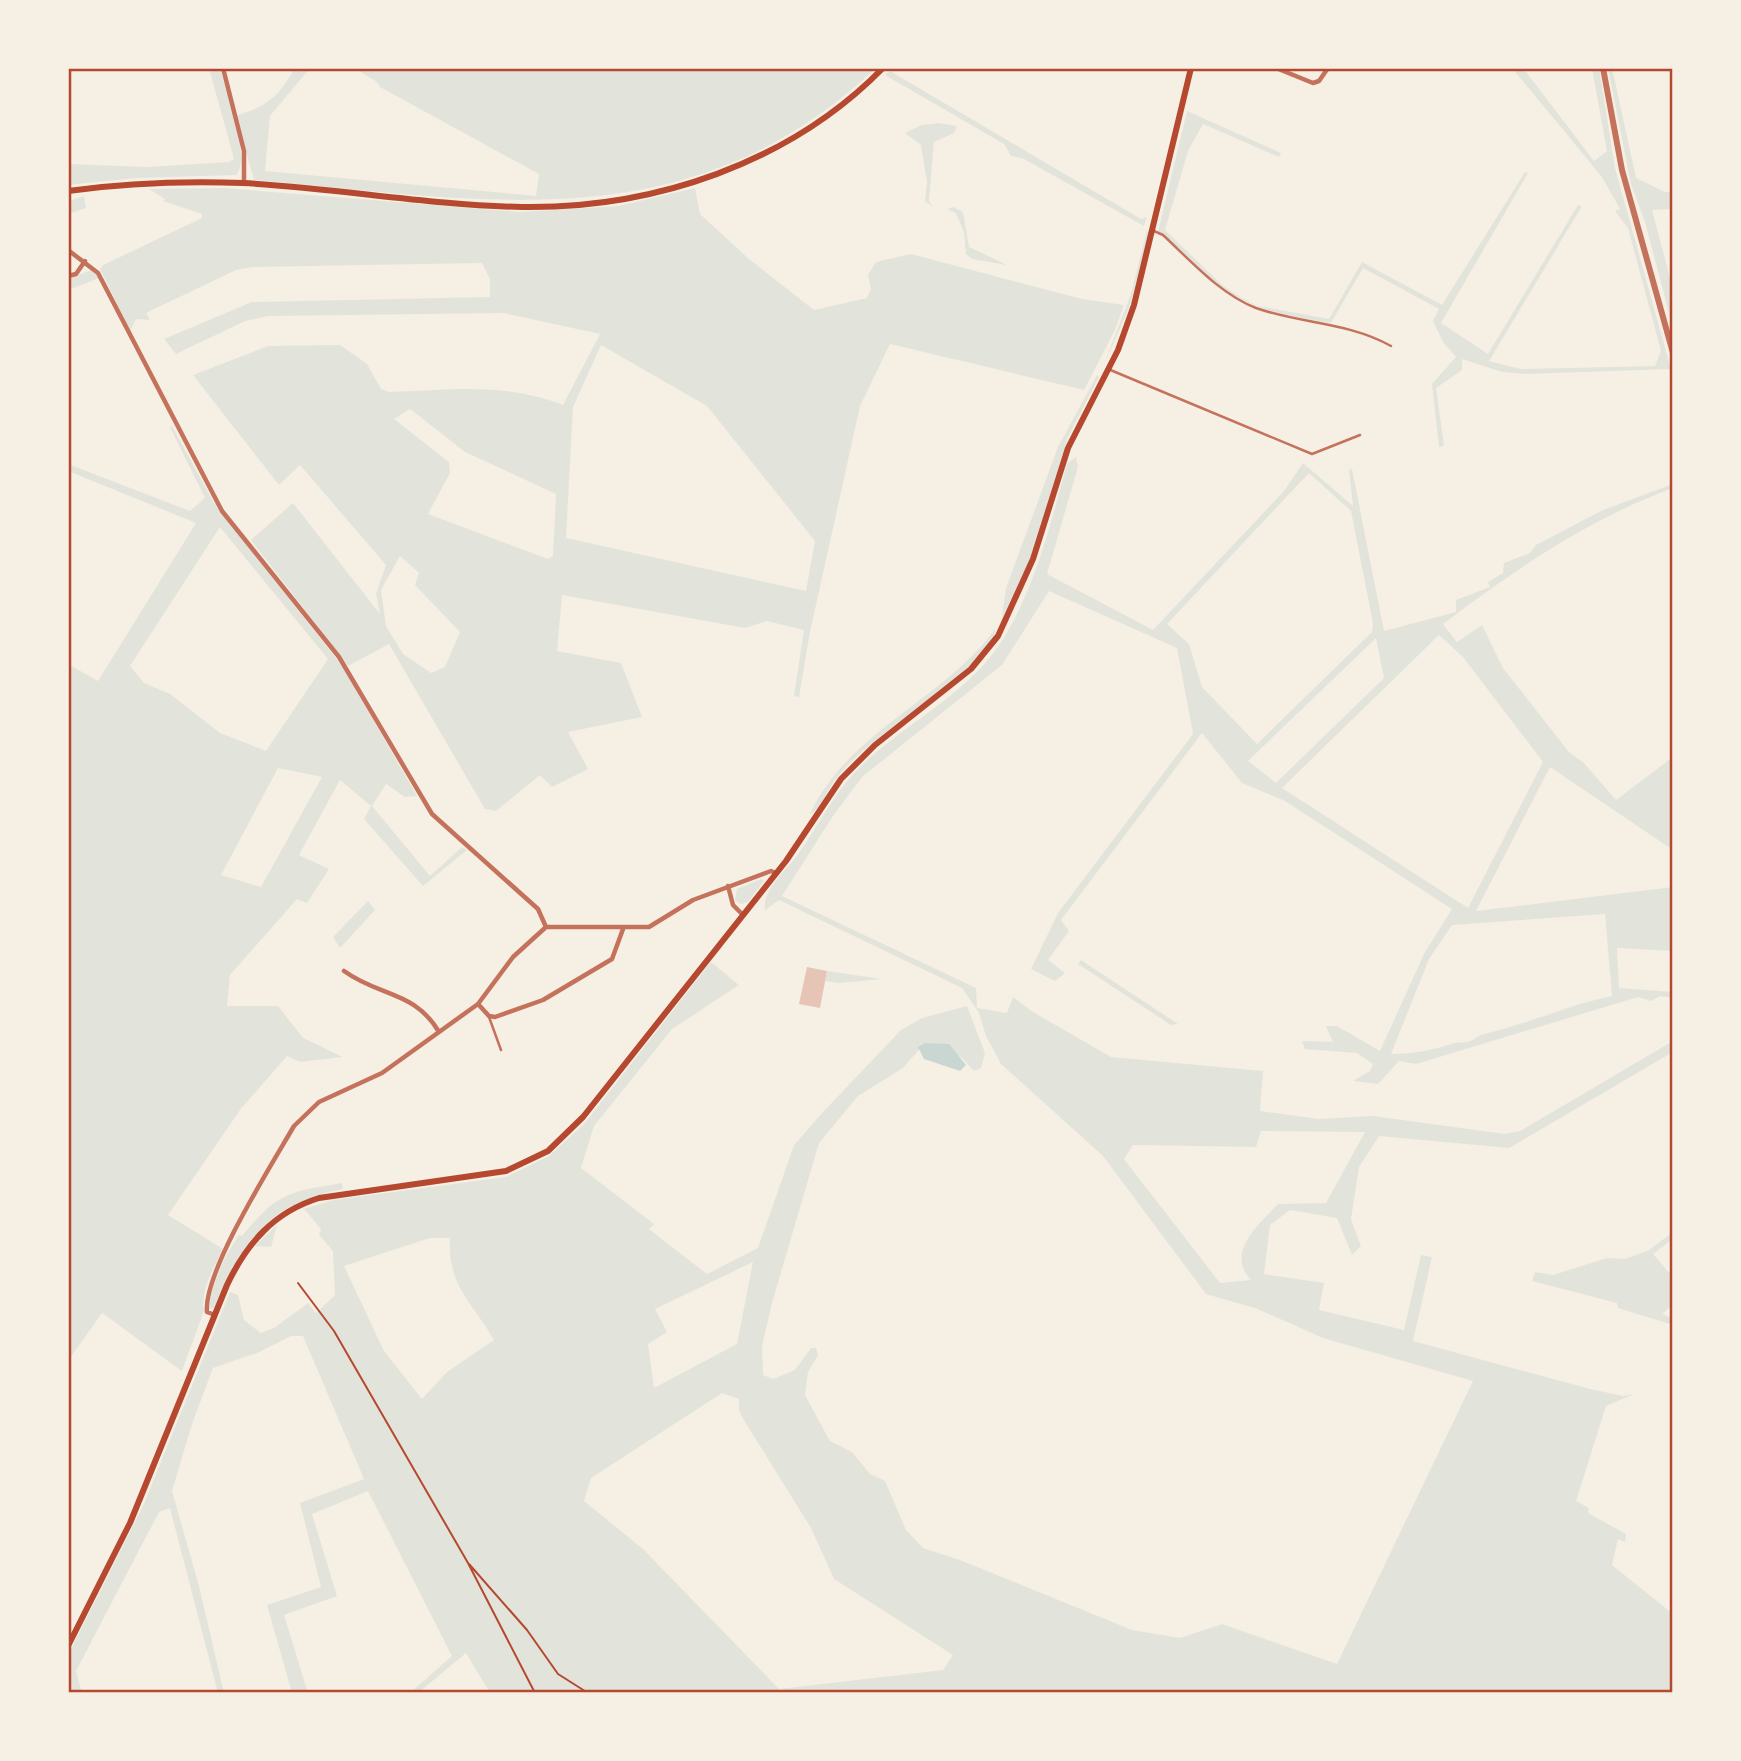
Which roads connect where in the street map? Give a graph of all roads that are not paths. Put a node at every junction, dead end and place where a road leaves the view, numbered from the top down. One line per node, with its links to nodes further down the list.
1 (223, 68): 7 (street)
2 (883, 68): 7 (main road)
3 (1191, 68): 9 (main road)
4 (1276, 68): 5 (street)
5 (1328, 68)
6 (1603, 68): 14 (street)
7 (244, 183): 8 (main road)
8 (68, 191)
9 (1154, 231): 13 (lane); 15 (main road)
10 (68, 250): 11 (street)
11 (85, 261): 12 (street); 20 (street)
12 (68, 276)
13 (1391, 346)
14 (1673, 353)
15 (1108, 369): 16 (lane); 17 (main road)
16 (1360, 435)
17 (777, 873): 18 (street); 19 (main road)
18 (728, 886): 19 (street); 21 (street)
19 (743, 915): 27 (main road)
20 (546, 927): 21 (street); 23 (street)
21 (623, 929): 24 (street)
22 (344, 971): 25 (street)
23 (478, 1004): 24 (street); 25 (street)
24 (489, 1016): 26 (lane)
25 (439, 1032): 27 (street)
26 (501, 1050)
27 (215, 1315): 28 (main road)
28 (68, 1646)

